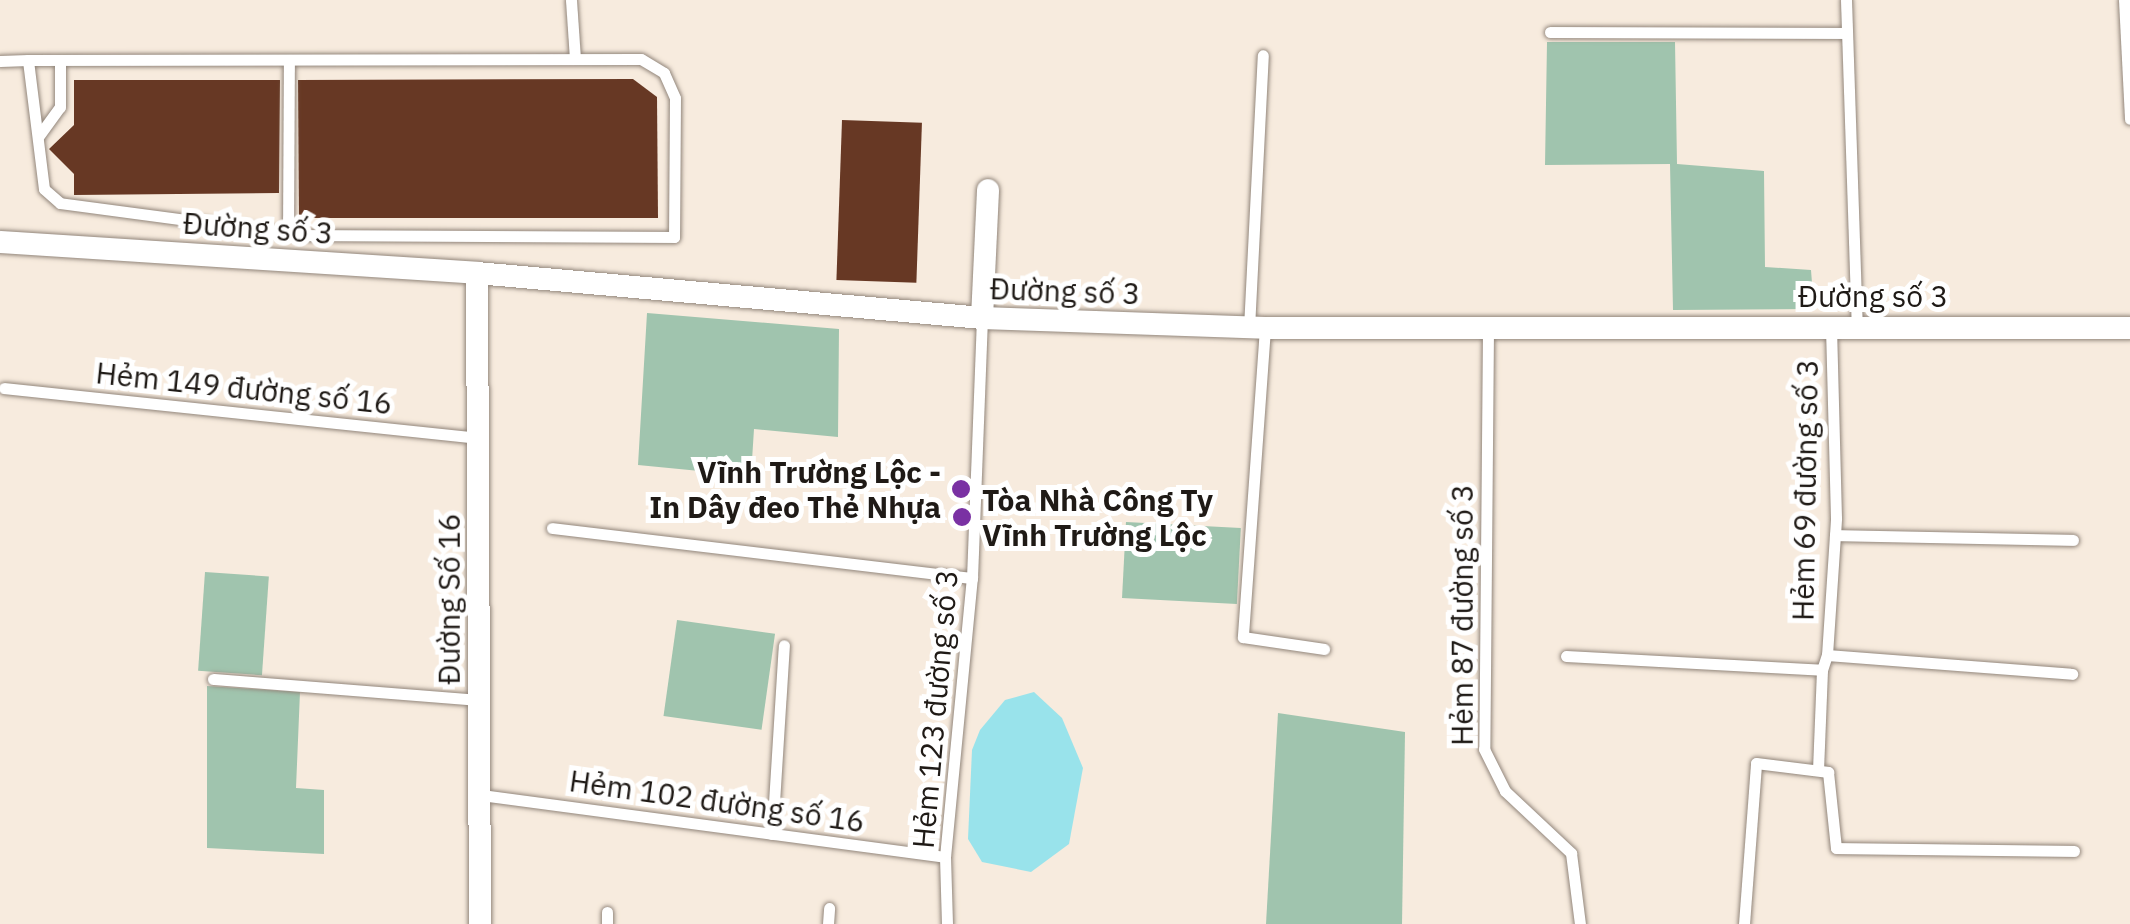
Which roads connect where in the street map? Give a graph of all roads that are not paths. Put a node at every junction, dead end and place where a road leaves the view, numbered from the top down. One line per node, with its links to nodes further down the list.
1 (570, 0): 7 (lane)
2 (1846, 0): 5 (lane)
3 (2124, 0): 12 (lane)
4 (1550, 32): 5 (lane)
5 (1848, 33): 20 (lane)
6 (1264, 55): 21 (lane)
7 (575, 59): 10 (lane); 15 (lane)
8 (28, 60): 9 (lane); 11 (lane); 13 (lane)
9 (60, 60): 10 (lane); 13 (lane)
10 (289, 60): 15 (lane)
11 (0, 61)
12 (2130, 118)
13 (38, 136): 15 (lane)
14 (988, 190): 18 (street)
15 (288, 234)
16 (0, 242): 17 (street, Đường số 3)
17 (477, 273): 18 (street, Đường số 3); 25 (street, Đường Số 16)
18 (982, 318): 21 (street, Đường số 3); 29 (lane, Hẻm 123 đường số 3)
19 (1832, 325): 20 (street, Đường số 3); 23 (street, Đường số 3); 27 (lane, Hẻm 69 đường số 3)
20 (1857, 325): 22 (street, Đường số 3)
21 (1257, 328): 23 (street, Đường số 3); 31 (lane)
22 (2130, 328)
23 (1488, 330): 47 (lane, Hẻm 87 đường số 3)
24 (4, 388): 25 (lane, Hẻm 149 đường số 16)
25 (478, 438): 37 (street, Đường Số 16)
26 (552, 528): 29 (lane)
27 (1834, 536): 28 (lane); 32 (lane, Hẻm 69 đường số 3)
28 (2073, 540)
29 (972, 578): 42 (lane, Hẻm 123 đường số 3)
30 (784, 645): 40 (lane)
31 (1324, 649)
32 (1828, 655): 34 (lane, Hẻm 69 đường số 3); 35 (lane)
33 (1566, 656): 34 (lane)
34 (1822, 670): 38 (lane, Hẻm 69 đường số 3)
35 (2072, 674)
36 (213, 679): 37 (lane)
37 (480, 700): 39 (street, Đường Số 16)
38 (1818, 770): 41 (lane); 48 (lane)
39 (481, 796): 40 (lane, Hẻm 102 đường số 16); 44 (street, Đường Số 16)
40 (772, 834): 42 (lane, Hẻm 102 đường số 16)
41 (2074, 851)
42 (946, 857): 46 (lane, Hẻm 123 đường số 3)
43 (828, 908): 45 (lane)
44 (480, 924)
45 (828, 924)
46 (948, 924)
47 (1580, 924)
48 (1744, 924)

